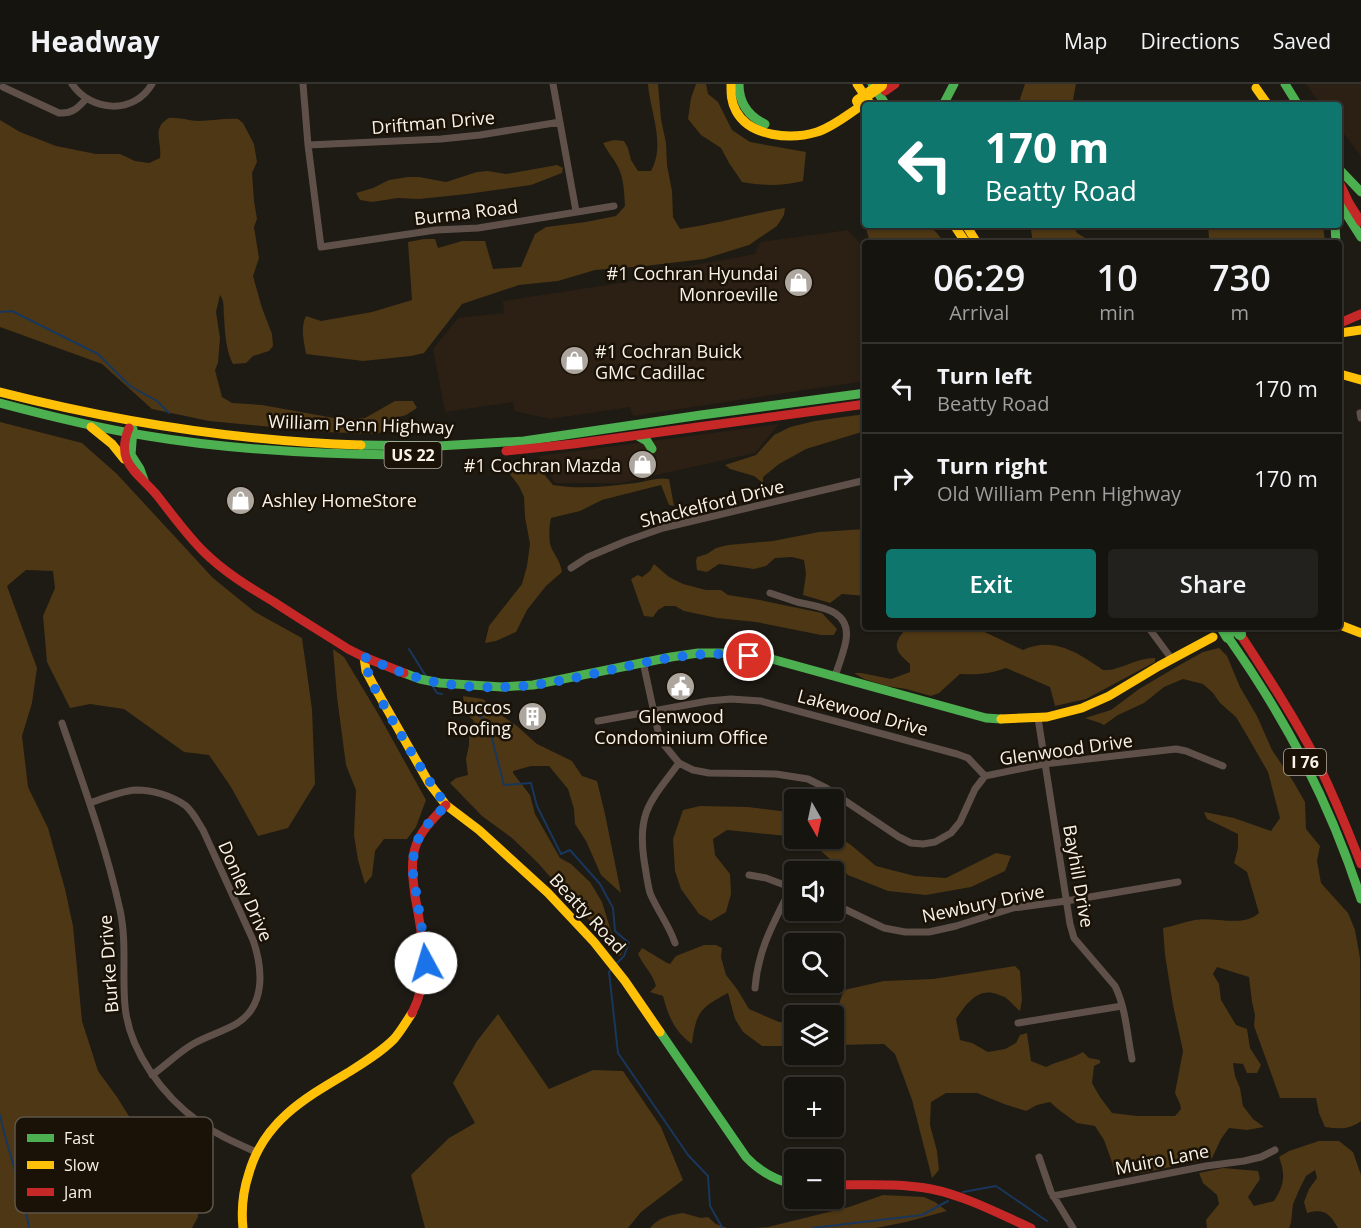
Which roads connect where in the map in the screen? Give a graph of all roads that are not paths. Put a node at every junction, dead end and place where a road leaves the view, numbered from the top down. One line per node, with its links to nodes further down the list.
1 (72, 84): 13 (street)
2 (152, 84): 13 (street)
3 (303, 84): 23 (street)
4 (553, 84): 22 (street)
5 (731, 84): 20 (main road)
6 (739, 84): 21 (main road)
7 (857, 84): 14 (main road)
8 (954, 84): 17 (main road)
9 (1285, 84): 19 (main road)
10 (884, 86): 15 (main road); 16 (main road)
11 (3, 87): 13 (street)
12 (1256, 88): 18 (main road)
13 (86, 99)
14 (863, 102)
15 (866, 102)
16 (886, 102)
17 (945, 102)
18 (1266, 102)
19 (1296, 102)
20 (862, 105)
21 (862, 105)
22 (560, 122): 23 (street, Driftman Drive); 29 (street)
23 (308, 145): 29 (street, Burma Road)
24 (1342, 172): 26 (main road)
25 (1342, 188): 30 (main road)
26 (1361, 192)
27 (614, 206): 29 (street, Burma Road)
28 (1342, 207): 31 (main road)
29 (576, 211)
30 (1361, 222)
31 (1361, 237)
32 (1361, 314): 33 (main road)
33 (1342, 322)
34 (1361, 330): 35 (main road)
35 (1342, 333)
36 (1361, 336): 37 (main road)
37 (1342, 339)
38 (1342, 375): 39 (main road)
39 (1361, 380)
40 (0, 392): 47 (main road, William Penn Highway / US 22)
41 (862, 394): 47 (main road, William Penn Highway / US 22)
42 (0, 403): 46 (main road, William Penn Highway / US 22)
43 (862, 405): 47 (main road, William Penn Highway / US 22)
44 (1360, 413): 45 (street)
45 (1361, 418)
46 (86, 424): 47 (main road, William Penn Highway / US 22); 48 (main road)
47 (130, 429): 48 (main road); 49 (main road)
48 (126, 461): 49 (main road)
49 (144, 480): 58 (main road)
50 (862, 481): 51 (street, Shackelford Drive)
51 (572, 568)
52 (770, 593): 61 (street)
53 (1342, 626): 56 (main road)
54 (1150, 630): 59 (street)
55 (1231, 631): 72 (main road, I 76); 76 (main road, I 76)
56 (1361, 633)
57 (1213, 637): 59 (main road)
58 (364, 657): 60 (main road); 71 (main road, Beatty Road)
59 (1171, 658): 63 (main road)
60 (643, 662): 61 (main road); 62 (street)
61 (835, 676): 63 (main road)
62 (653, 711): 64 (street, Lakewood Drive); 66 (street); 69 (street, Lakewood Drive)
63 (1038, 718): 67 (street, Bayhill Drive)
64 (598, 721)
65 (62, 723): 70 (street, Burke Drive)
66 (679, 763): 69 (street, Glenwood Drive); 80 (street)
67 (1044, 764): 68 (street, Glenwood Drive); 69 (street, Glenwood Drive); 77 (street, Bayhill Drive)
68 (1223, 766)
69 (985, 776)
70 (90, 803): 85 (street, Burke Drive); 85 (street, Donley Drive)
71 (446, 805): 89 (main road); 91 (main road, Beatty Road)
72 (1361, 864)
73 (749, 875): 75 (street)
74 (1178, 882): 77 (street, Newbury Drive)
75 (784, 885)
76 (1361, 899)
77 (1066, 901): 79 (street, Newbury Drive); 82 (street, Bayhill Drive)
78 (784, 905): 81 (street)
79 (844, 909)
80 (675, 943)
81 (755, 988)
82 (1122, 1006): 83 (street); 84 (street, Bayhill Drive)
83 (1018, 1023)
84 (1132, 1059)
85 (152, 1075): 86 (street, Burke Drive)
86 (193, 1117)
87 (213, 1131): 89 (street, Burke Drive)
88 (1275, 1150): 93 (street, Muiro Lane)
89 (256, 1152): 94 (main road)
90 (1039, 1157): 93 (street)
91 (784, 1183)
92 (844, 1185): 95 (main road)
93 (1053, 1196): 96 (street)
94 (243, 1228)
95 (1031, 1228)
96 (1073, 1228)

